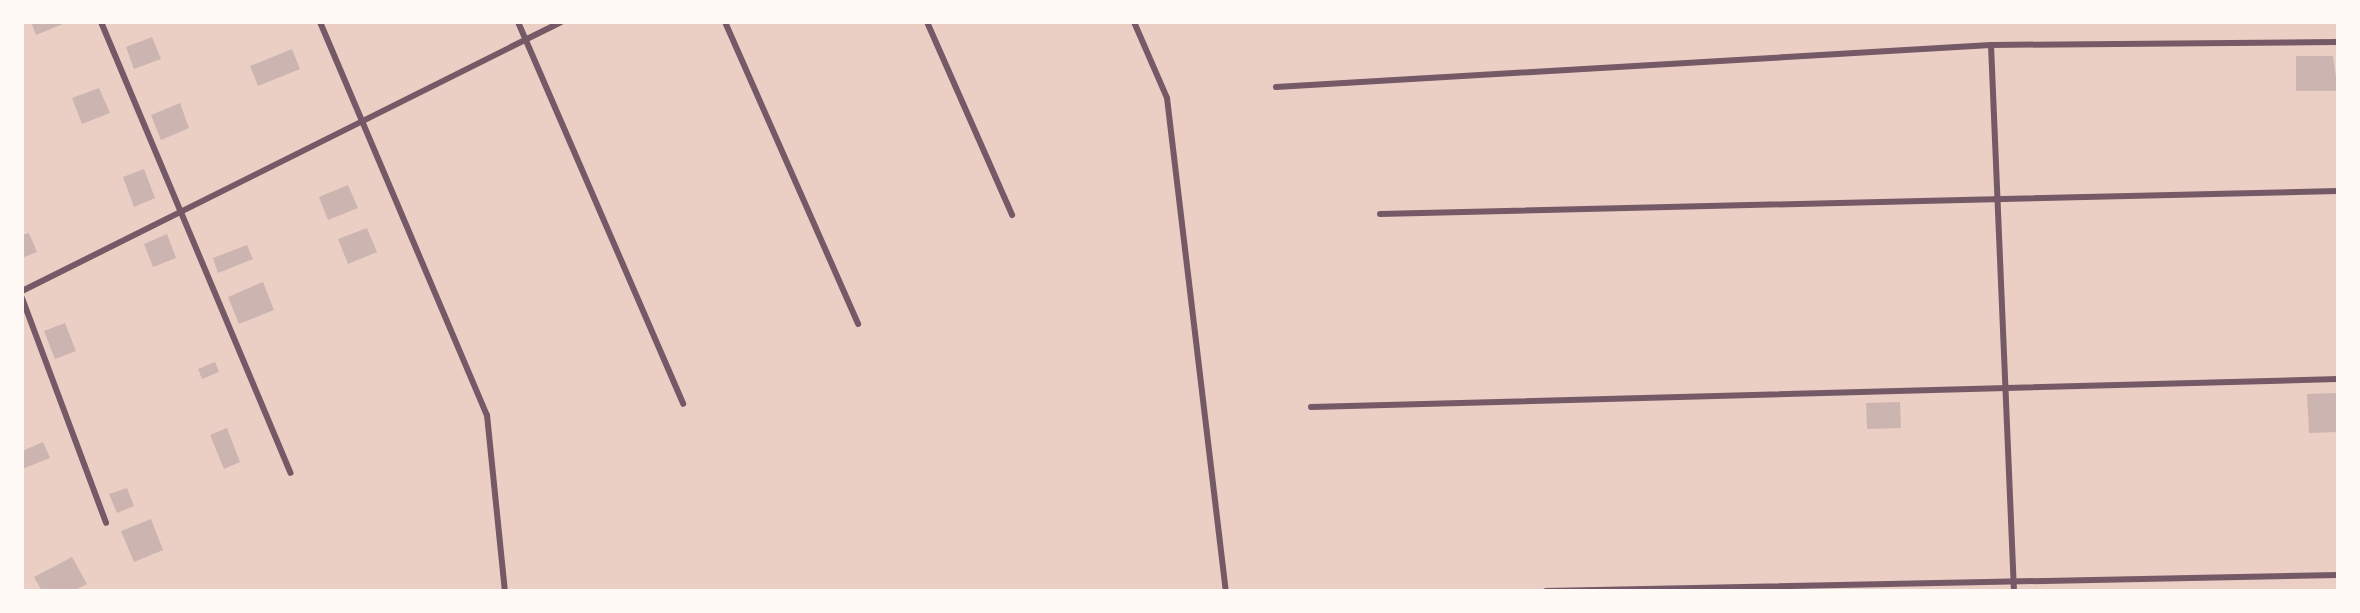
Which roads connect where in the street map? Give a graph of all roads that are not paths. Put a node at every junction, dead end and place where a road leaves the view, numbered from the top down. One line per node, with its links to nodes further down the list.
1 (101, 22): 15 (lane)
2 (320, 22): 12 (lane)
3 (518, 22): 8 (lane)
4 (561, 22): 8 (lane)
5 (725, 22): 20 (lane)
6 (927, 22): 17 (lane)
7 (1134, 22): 30 (lane)
8 (526, 40): 12 (lane); 23 (lane)
9 (2338, 42): 10 (lane)
10 (1991, 45): 11 (lane); 14 (lane)
11 (1276, 87)
12 (363, 122): 15 (lane); 29 (lane)
13 (2338, 191): 14 (lane)
14 (1998, 200): 16 (lane); 22 (lane)
15 (181, 213): 18 (lane); 25 (lane)
16 (1380, 214)
17 (1012, 215)
18 (22, 291)
19 (22, 298): 26 (lane)
20 (858, 324)
21 (2338, 379): 22 (lane)
22 (2006, 387): 24 (lane); 28 (lane)
23 (683, 404)
24 (1311, 407)
25 (291, 473)
26 (106, 523)
27 (2338, 575): 28 (lane)
28 (2014, 588): 31 (lane)
29 (505, 591)
30 (1226, 591)
31 (1546, 591)

